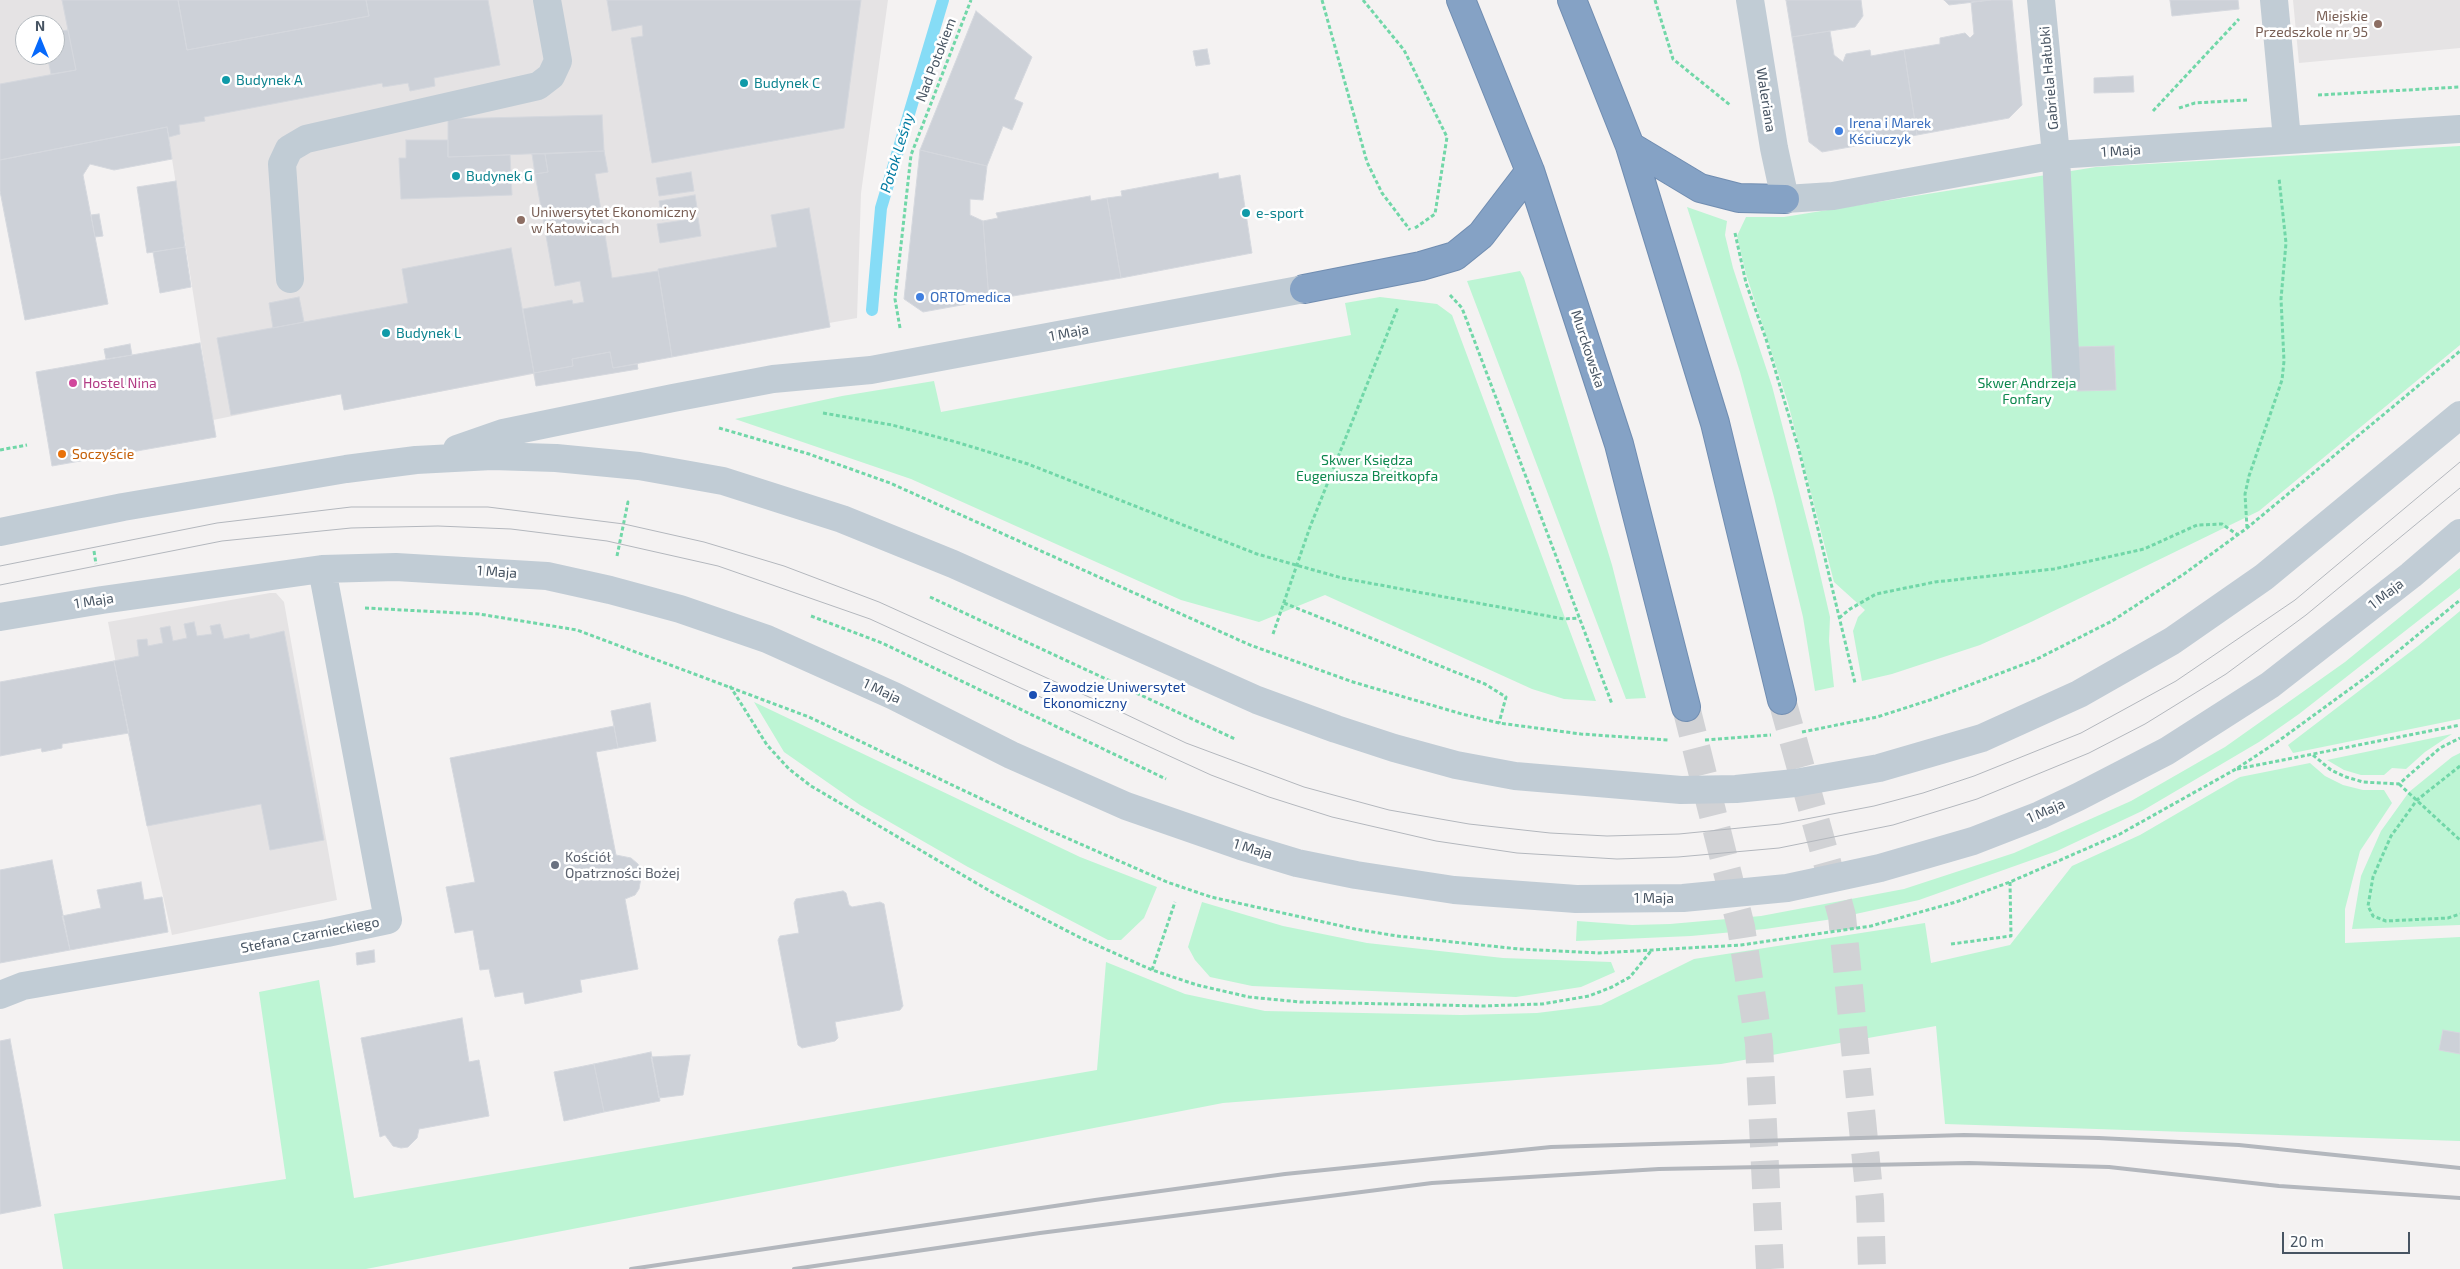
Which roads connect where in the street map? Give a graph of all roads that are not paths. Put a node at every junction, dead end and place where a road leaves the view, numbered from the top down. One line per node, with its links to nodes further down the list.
1 (547, 0): 13 (street)
2 (1461, 0): 11 (highway, Murckowska)
3 (1572, 0): 9 (highway)
4 (1750, 0): 12 (street, Waleriana)
5 (2041, 0): 10 (street, Gabriela Hałubki)
6 (2274, 0): 8 (street)
7 (2460, 128): 8 (street, 1 Maja)
8 (2287, 139): 10 (street, 1 Maja)
9 (1630, 146): 12 (highway); 22 (highway)
10 (2056, 155): 12 (street, 1 Maja); 15 (street, Gabriela Hałubki)
11 (1530, 172): 14 (highway); 23 (highway, Murckowska)
12 (1785, 199)
13 (290, 279)
14 (1304, 289): 17 (street, 1 Maja)
15 (2066, 376)
16 (2460, 415): 17 (street, 1 Maja)
17 (424, 460): 18 (street, 1 Maja)
18 (0, 532)
19 (2460, 533): 20 (street, 1 Maja)
20 (322, 569): 21 (street, 1 Maja); 24 (street, Stefana Czarnieckiego)
21 (1, 611)
22 (1782, 700)
23 (1686, 707)
24 (0, 995)

